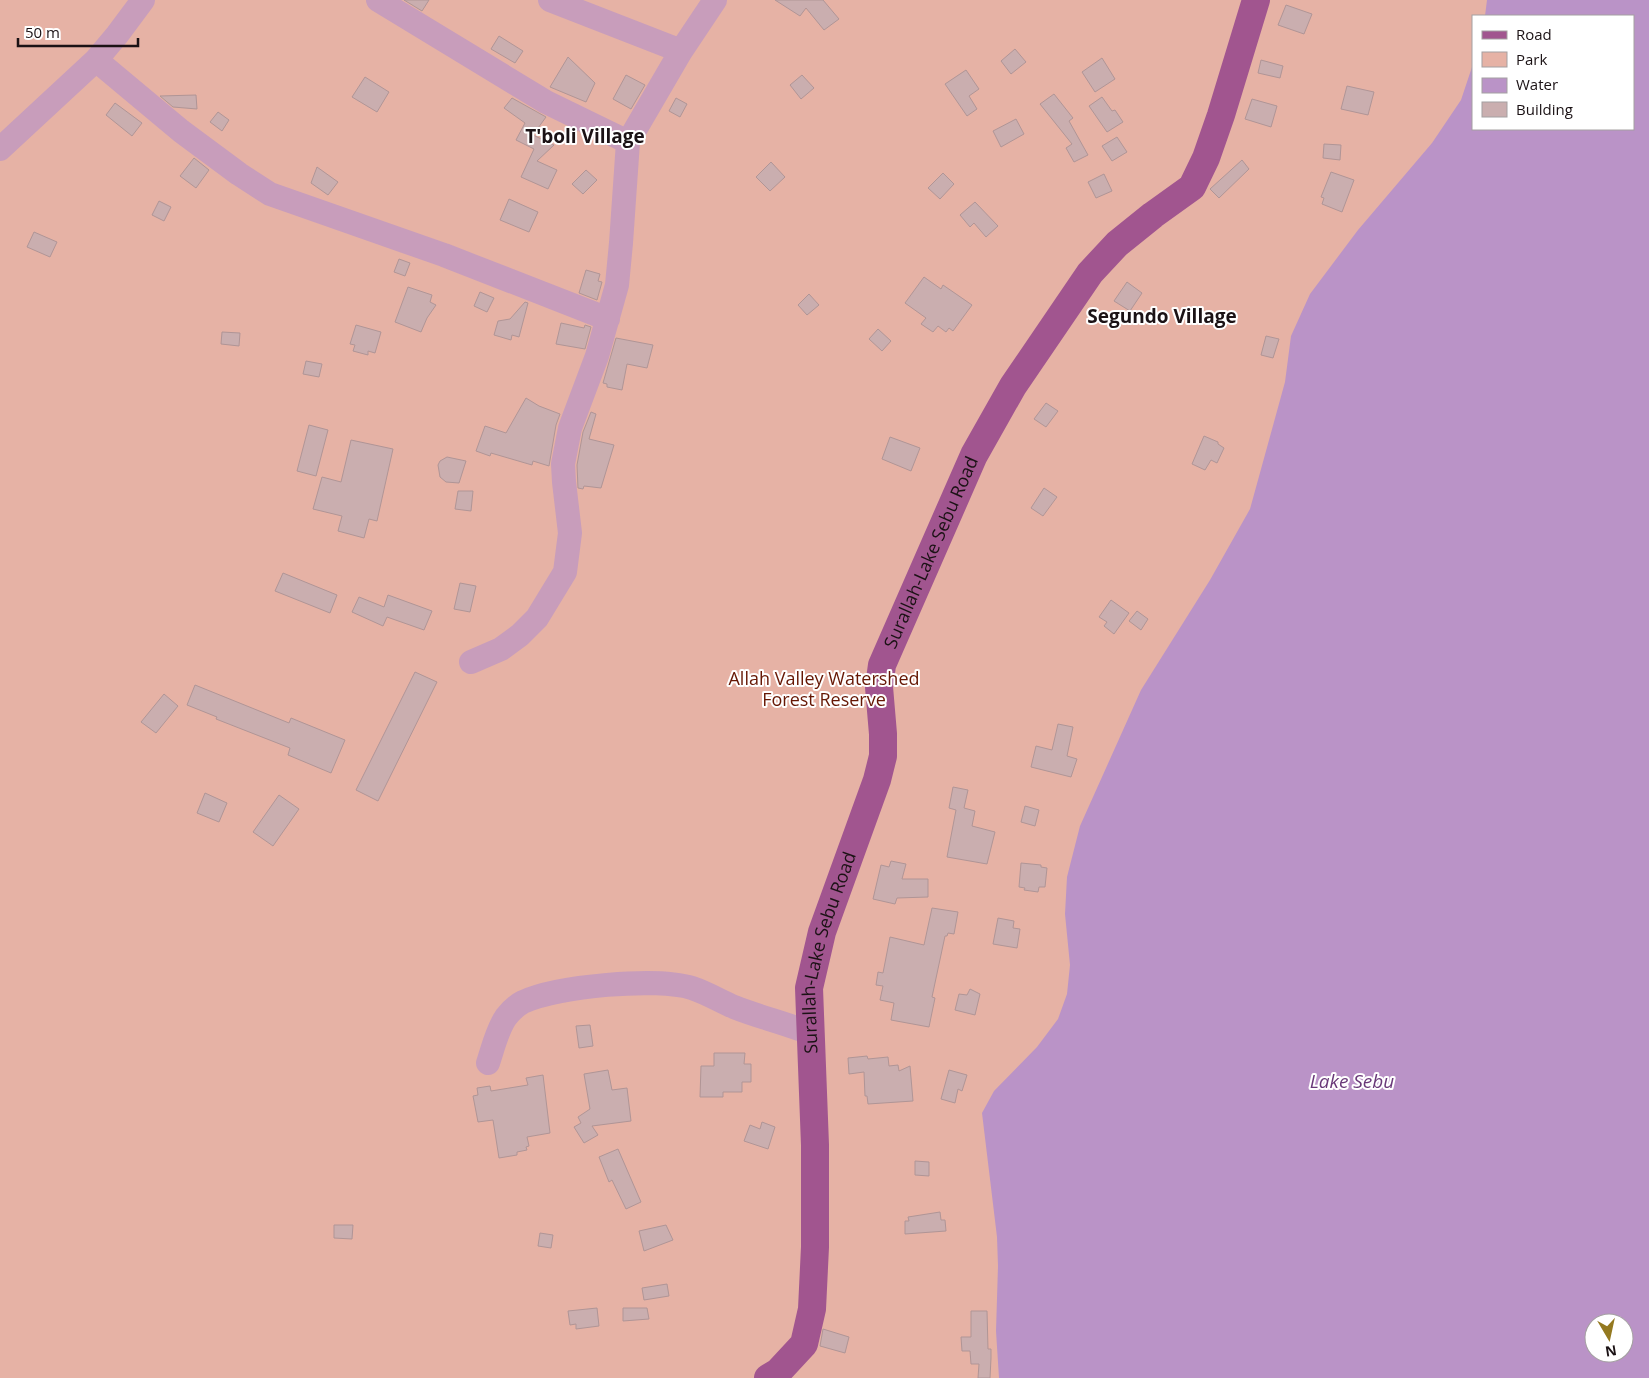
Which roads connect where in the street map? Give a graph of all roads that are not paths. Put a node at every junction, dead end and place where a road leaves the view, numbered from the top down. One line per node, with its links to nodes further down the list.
1 (143, 0): 7 (street)
2 (378, 0): 8 (street)
3 (550, 0): 6 (street)
4 (715, 0): 6 (street)
5 (1256, 0): 12 (main road, Surallah-Lake Sebu Road)
6 (681, 52): 8 (street)
7 (96, 60): 9 (street); 10 (street)
8 (628, 142): 10 (street)
9 (0, 149)
10 (608, 320): 11 (street)
11 (471, 662)
12 (810, 1033): 13 (street); 14 (main road, Surallah-Lake Sebu Road)
13 (488, 1063)
14 (768, 1378)

